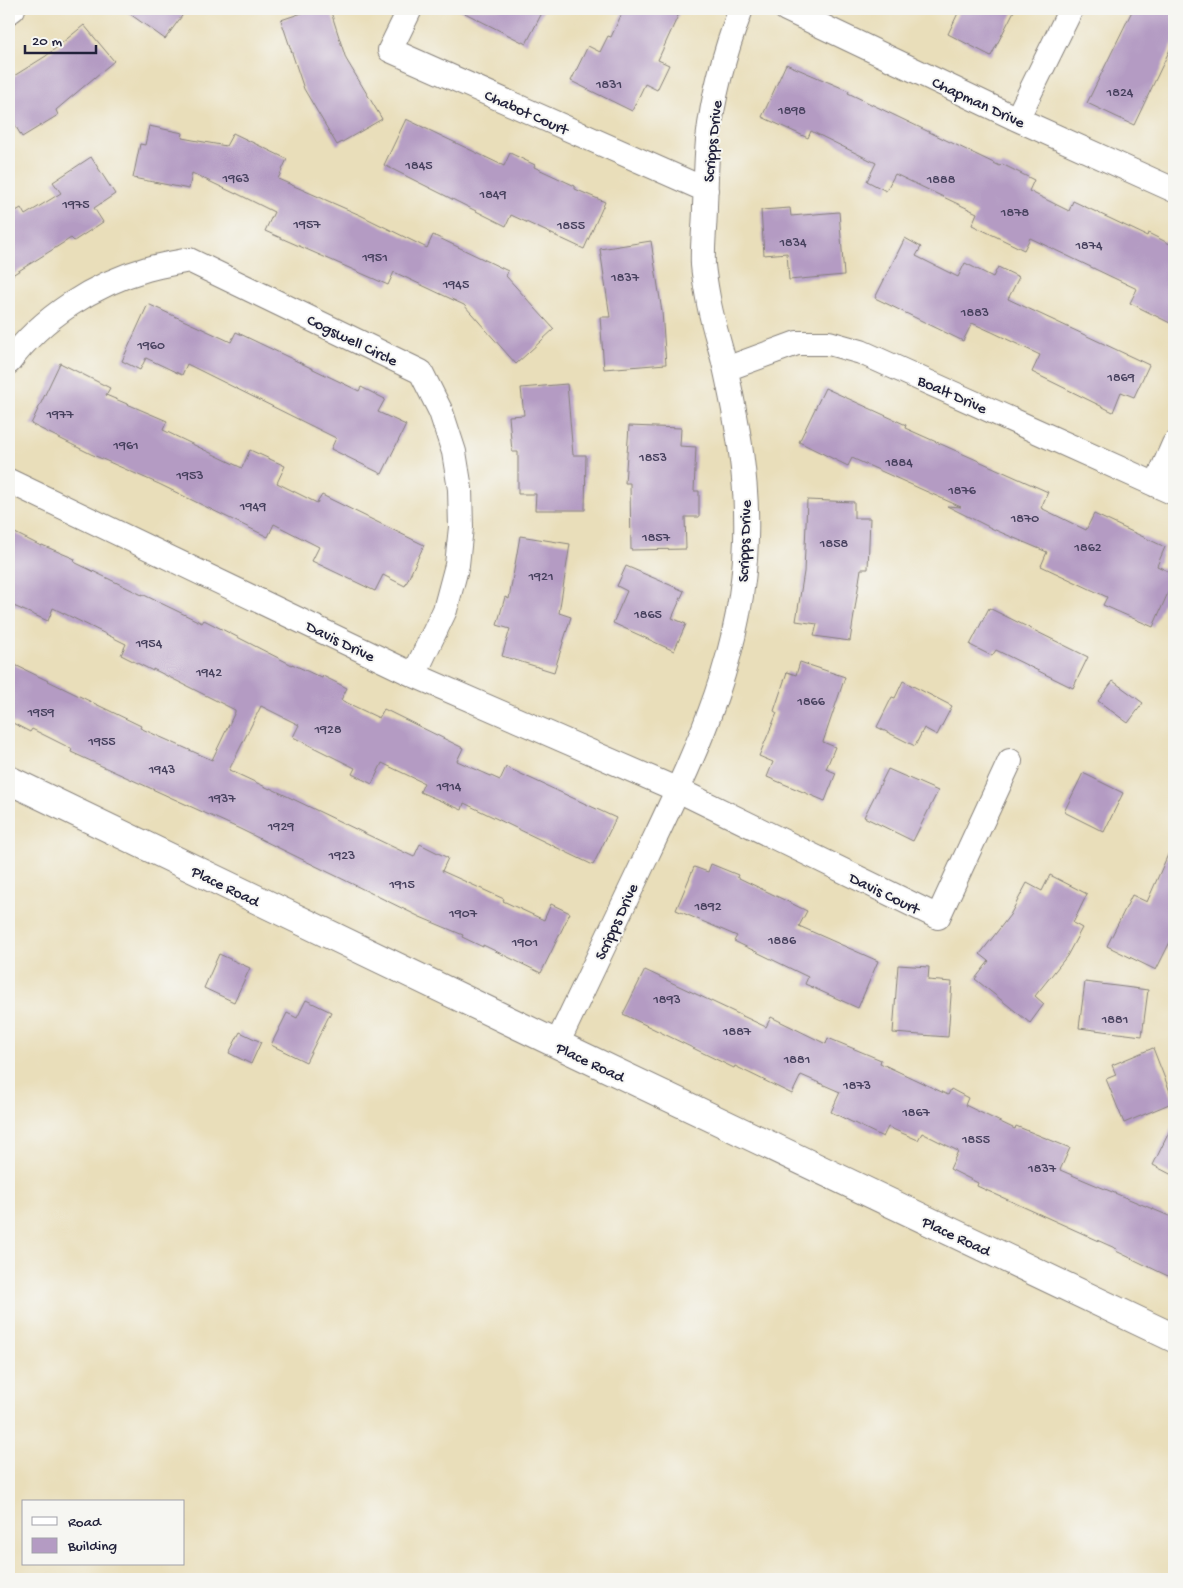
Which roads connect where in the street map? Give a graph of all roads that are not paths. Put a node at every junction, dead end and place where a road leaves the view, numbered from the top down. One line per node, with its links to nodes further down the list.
1 (13, 9): 6 (street)
2 (410, 9): 8 (street, Chabot Court)
3 (742, 9): 8 (street, Scripps Drive)
4 (786, 9): 7 (street, Chapman Drive)
5 (1071, 9): 7 (street)
6 (9, 12)
7 (1017, 119): 9 (street, Chapman Drive)
8 (706, 190): 11 (street, Scripps Drive)
9 (1174, 190)
10 (9, 362): 15 (street, Cogswell Circle)
11 (726, 369): 14 (street, Boalt Drive); 18 (street, Scripps Drive)
12 (1174, 444): 14 (street)
13 (9, 481): 15 (street, Davis Drive)
14 (1165, 488)
15 (414, 675): 18 (street, Davis Drive)
16 (1010, 761): 18 (street, Davis Court)
17 (9, 780): 19 (street, Place Road)
18 (678, 790): 19 (street, Scripps Drive)
19 (557, 1044): 20 (street, Place Road)
20 (1174, 1338)

